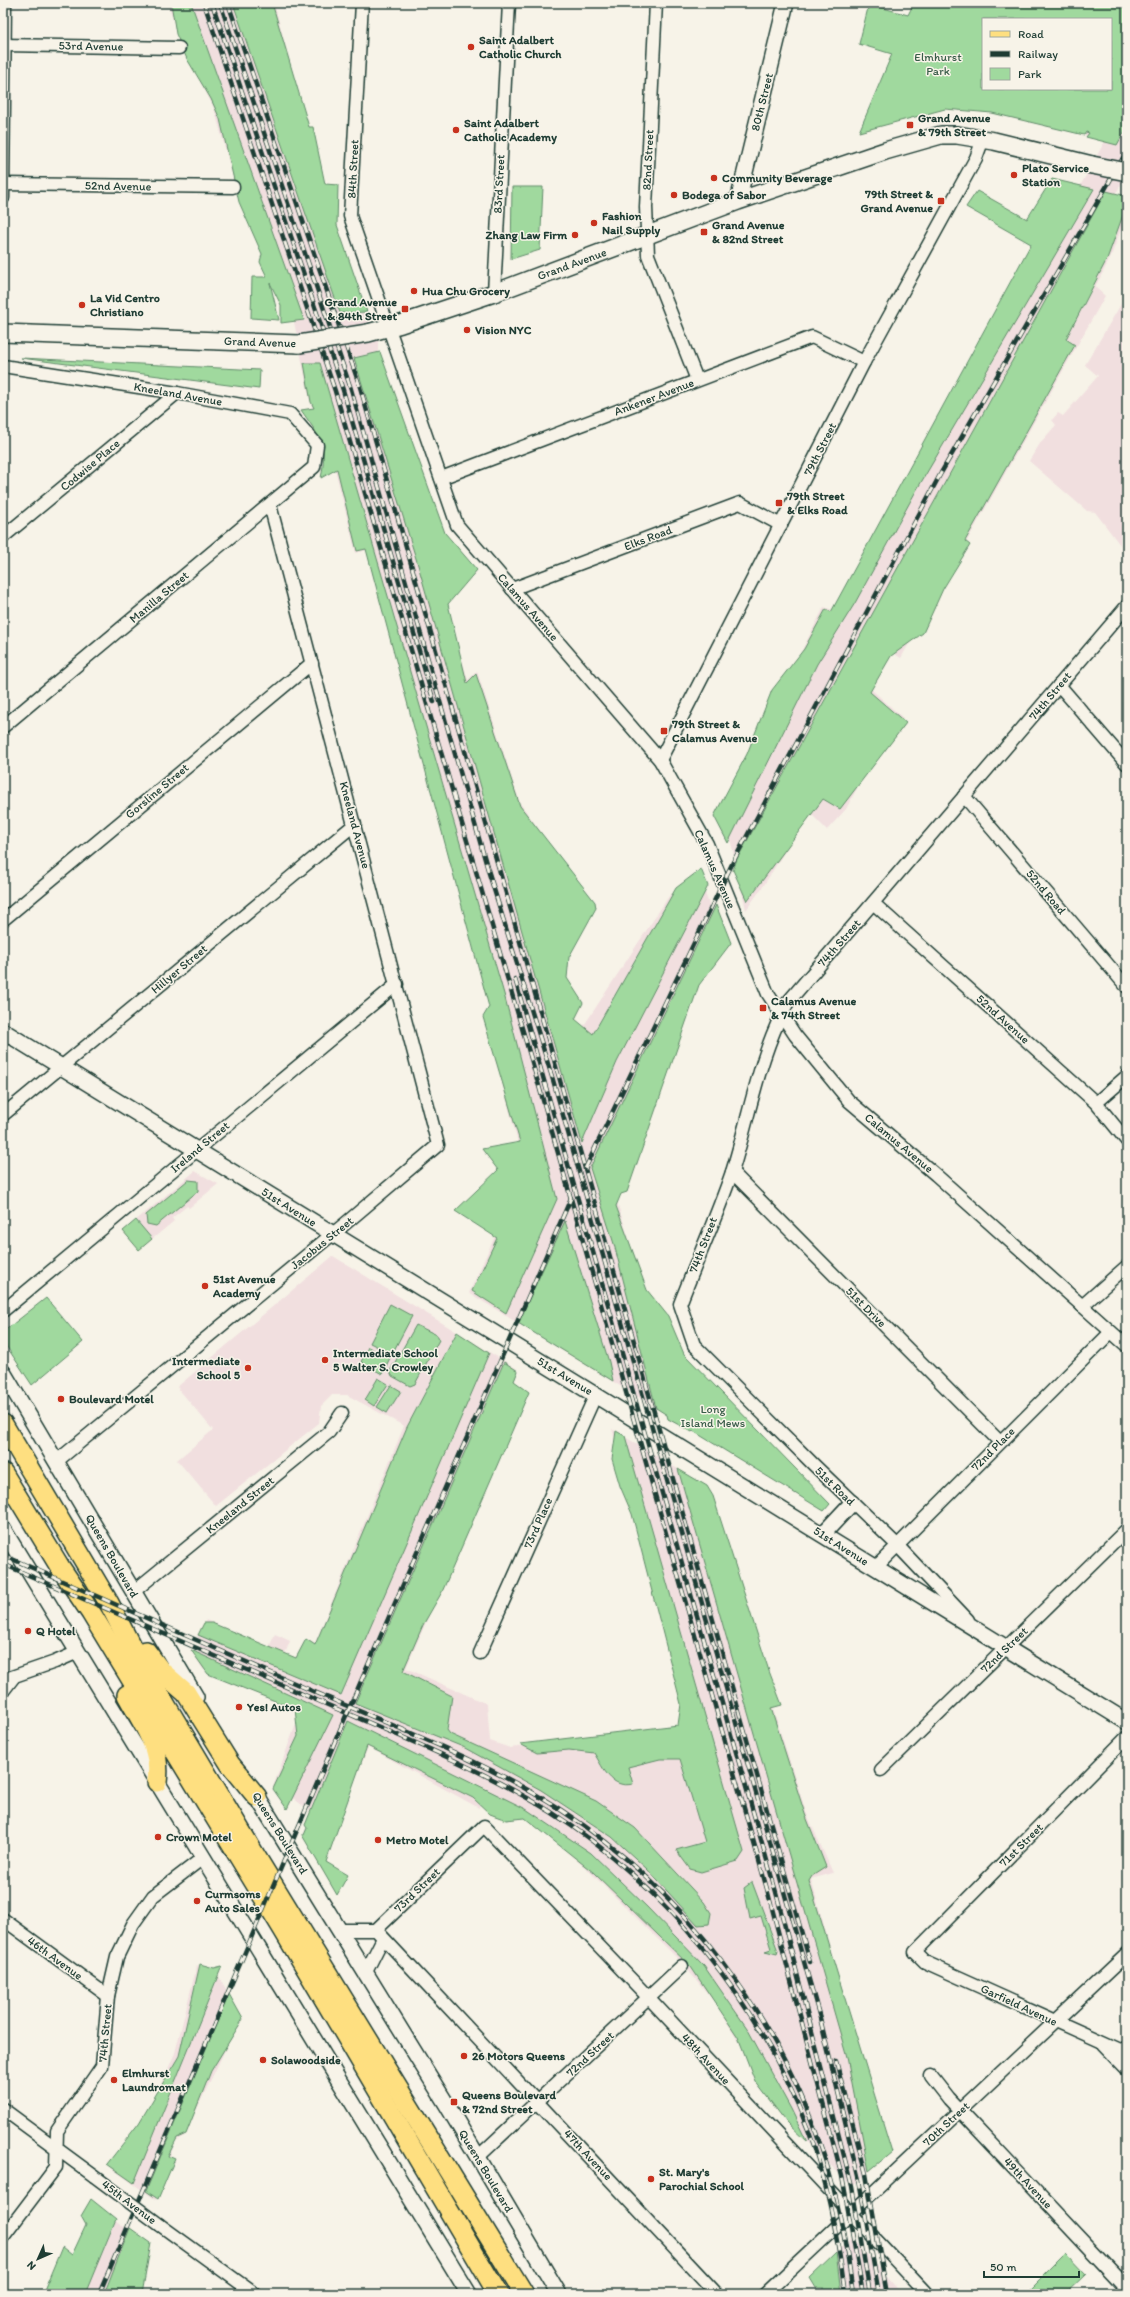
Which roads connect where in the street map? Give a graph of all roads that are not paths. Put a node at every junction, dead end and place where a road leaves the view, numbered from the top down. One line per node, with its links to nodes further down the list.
1 (5, 3): 6 (street)
2 (362, 3): 16 (street, 84th Street)
3 (509, 3): 15 (street, 83rd Street)
4 (656, 3): 14 (street, 82nd Street)
5 (786, 3): 13 (street, 80th Street)
6 (4, 44): 7 (street, 53rd Avenue); 10 (street)
7 (179, 48)
8 (983, 139): 9 (main road, Grand Avenue, bridge); 13 (main road, Grand Avenue); 18 (street, 79th Street)
9 (1127, 172)
10 (3, 184): 11 (street, 52nd Avenue); 12 (street)
11 (233, 187)
12 (3, 198)
13 (738, 201): 14 (main road, Grand Avenue)
14 (647, 236): 15 (main road, Grand Avenue); 20 (street, 82nd Street)
15 (494, 293): 16 (main road, Grand Avenue)
16 (390, 328): 17 (main road, Grand Avenue, bridge); 23 (street, Calamus Avenue)
17 (3, 333)
18 (864, 362): 20 (street, Ankener Avenue); 25 (street, 79th Street)
19 (3, 366): 21 (street, Kneeland Avenue)
20 (697, 380): 23 (street, Ankener Avenue)
21 (177, 393): 22 (street, Kneeland Avenue); 26 (street, Codwise Place)
22 (314, 467): 24 (street, Manilla Street)
23 (441, 478): 27 (street, Calamus Avenue)
24 (270, 505): 29 (street, Kneeland Avenue); 31 (street, Manilla Street)
25 (781, 525): 27 (street, Elks Road); 32 (street, 79th Street)
26 (3, 537)
27 (512, 589): 32 (street, Calamus Avenue)
28 (1127, 606): 30 (street, 74th Street)
29 (312, 663): 35 (street, Kneeland Avenue); 37 (street, Gorsline Street)
30 (1059, 685): 33 (street); 34 (street, 74th Street)
31 (3, 727)
32 (660, 760): 40 (street, Calamus Avenue)
33 (1127, 764)
34 (964, 796): 36 (street, 74th Street); 39 (street, 52nd Road)
35 (355, 824): 38 (street, Kneeland Avenue); 42 (street, Hillyer Street)
36 (873, 903): 40 (street, 74th Street); 44 (street, 52nd Avenue)
37 (3, 920)
38 (397, 984): 47 (street, Kneeland Avenue); 48 (street, Ireland Street)
39 (1127, 987)
40 (781, 1015): 49 (street, 74th Street); 52 (street, Calamus Avenue)
41 (3, 1031): 42 (street, 51st Avenue)
42 (62, 1067): 45 (street, Hillyer Street); 48 (street, 51st Avenue)
43 (1127, 1076): 44 (street)
44 (1096, 1103): 46 (street, 52nd Avenue)
45 (3, 1115)
46 (1127, 1141)
47 (438, 1145): 50 (street, Jacobus Street)
48 (197, 1150): 50 (street, 51st Avenue); 53 (street, Ireland Street)
49 (732, 1172): 55 (street, 74th Street); 61 (street, 51st Drive)
50 (333, 1234): 58 (street, 51st Avenue); 62 (street, Jacobus Street)
51 (1127, 1266): 52 (street)
52 (1082, 1306): 54 (street, Calamus Avenue)
53 (3, 1311)
54 (1111, 1332): 56 (street, Calamus Avenue); 61 (street, 72nd Place)
55 (694, 1345): 64 (street, 51st Road)
56 (1127, 1346)
57 (3, 1372): 62 (street, Queens Boulevard)
58 (596, 1394): 67 (street, 51st Avenue); 76 (street, 73rd Place)
59 (342, 1413): 71 (street, Kneeland Street)
60 (3, 1424): 72 (main road)
61 (1000, 1442): 68 (street, 72nd Place)
62 (56, 1461): 71 (street, Queens Boulevard)
63 (3, 1473): 69 (main road)
64 (852, 1503): 67 (street); 68 (street, 51st Road)
65 (3, 1529): 75 (street)
66 (1127, 1529): 74 (street, 72nd Street)
67 (823, 1534): 70 (street, 51st Avenue)
68 (897, 1545): 70 (street, 72nd Place); 73 (street, 51st Road)
69 (60, 1567): 82 (main road); 110 (main road)
70 (876, 1567): 73 (street, 51st Avenue)
71 (133, 1592): 83 (street, Queens Boulevard)
72 (109, 1603): 83 (main road); 111 (main road)
73 (975, 1627): 74 (street, 51st Avenue)
74 (1007, 1647): 79 (street, 51st Avenue); 81 (street, 72nd Street)
75 (78, 1652): 77 (street); 82 (street)
76 (480, 1653)
77 (8, 1679): 78 (street)
78 (3, 1691)
79 (1127, 1722)
80 (1127, 1737): 89 (street, 71st Street)
81 (881, 1770)
82 (157, 1782): 85 (street)
83 (257, 1797): 87 (street, Queens Boulevard)
84 (484, 1826): 88 (street, 73rd Street); 94 (street, 48th Avenue)
85 (204, 1857): 93 (street, 74th Street); 109 (street)
86 (3, 1919): 93 (street, 46th Avenue)
87 (340, 1930): 88 (street); 92 (street, Queens Boulevard)
88 (380, 1934): 92 (street, 73rd Street); 100 (street, 47th Avenue)
89 (915, 1952): 95 (street, Garfield Avenue)
90 (1127, 1954): 95 (street, 70th Street)
91 (682, 1966): 94 (street, 72nd Street)
92 (366, 1972): 104 (street, Queens Boulevard)
93 (108, 1996): 103 (street, 74th Street)
94 (650, 1998): 100 (street, 72nd Street); 105 (street, 48th Avenue)
95 (1056, 2022): 96 (street, Garfield Avenue); 102 (street, 70th Street)
96 (1100, 2041): 97 (street, Garfield Avenue); 98 (street)
97 (1127, 2053)
98 (1127, 2069)
99 (931, 2076): 102 (street, 49th Avenue)
100 (538, 2102): 104 (street, 72nd Street); 113 (street, 47th Avenue)
101 (3, 2109): 103 (street, 45th Avenue)
102 (961, 2110): 105 (street, 70th Street); 107 (street, 49th Avenue)
103 (56, 2149): 106 (street, 74th Street); 108 (street, 45th Avenue, bridge)
104 (478, 2157): 112 (street, Queens Boulevard)
105 (851, 2213): 114 (street, 70th Street); 115 (street, 48th Avenue)
106 (3, 2238)
107 (1127, 2288)
108 (255, 2294)
109 (469, 2294)
110 (498, 2294)
111 (524, 2294)
112 (559, 2294)
113 (717, 2294)
114 (765, 2294)
115 (927, 2294)

